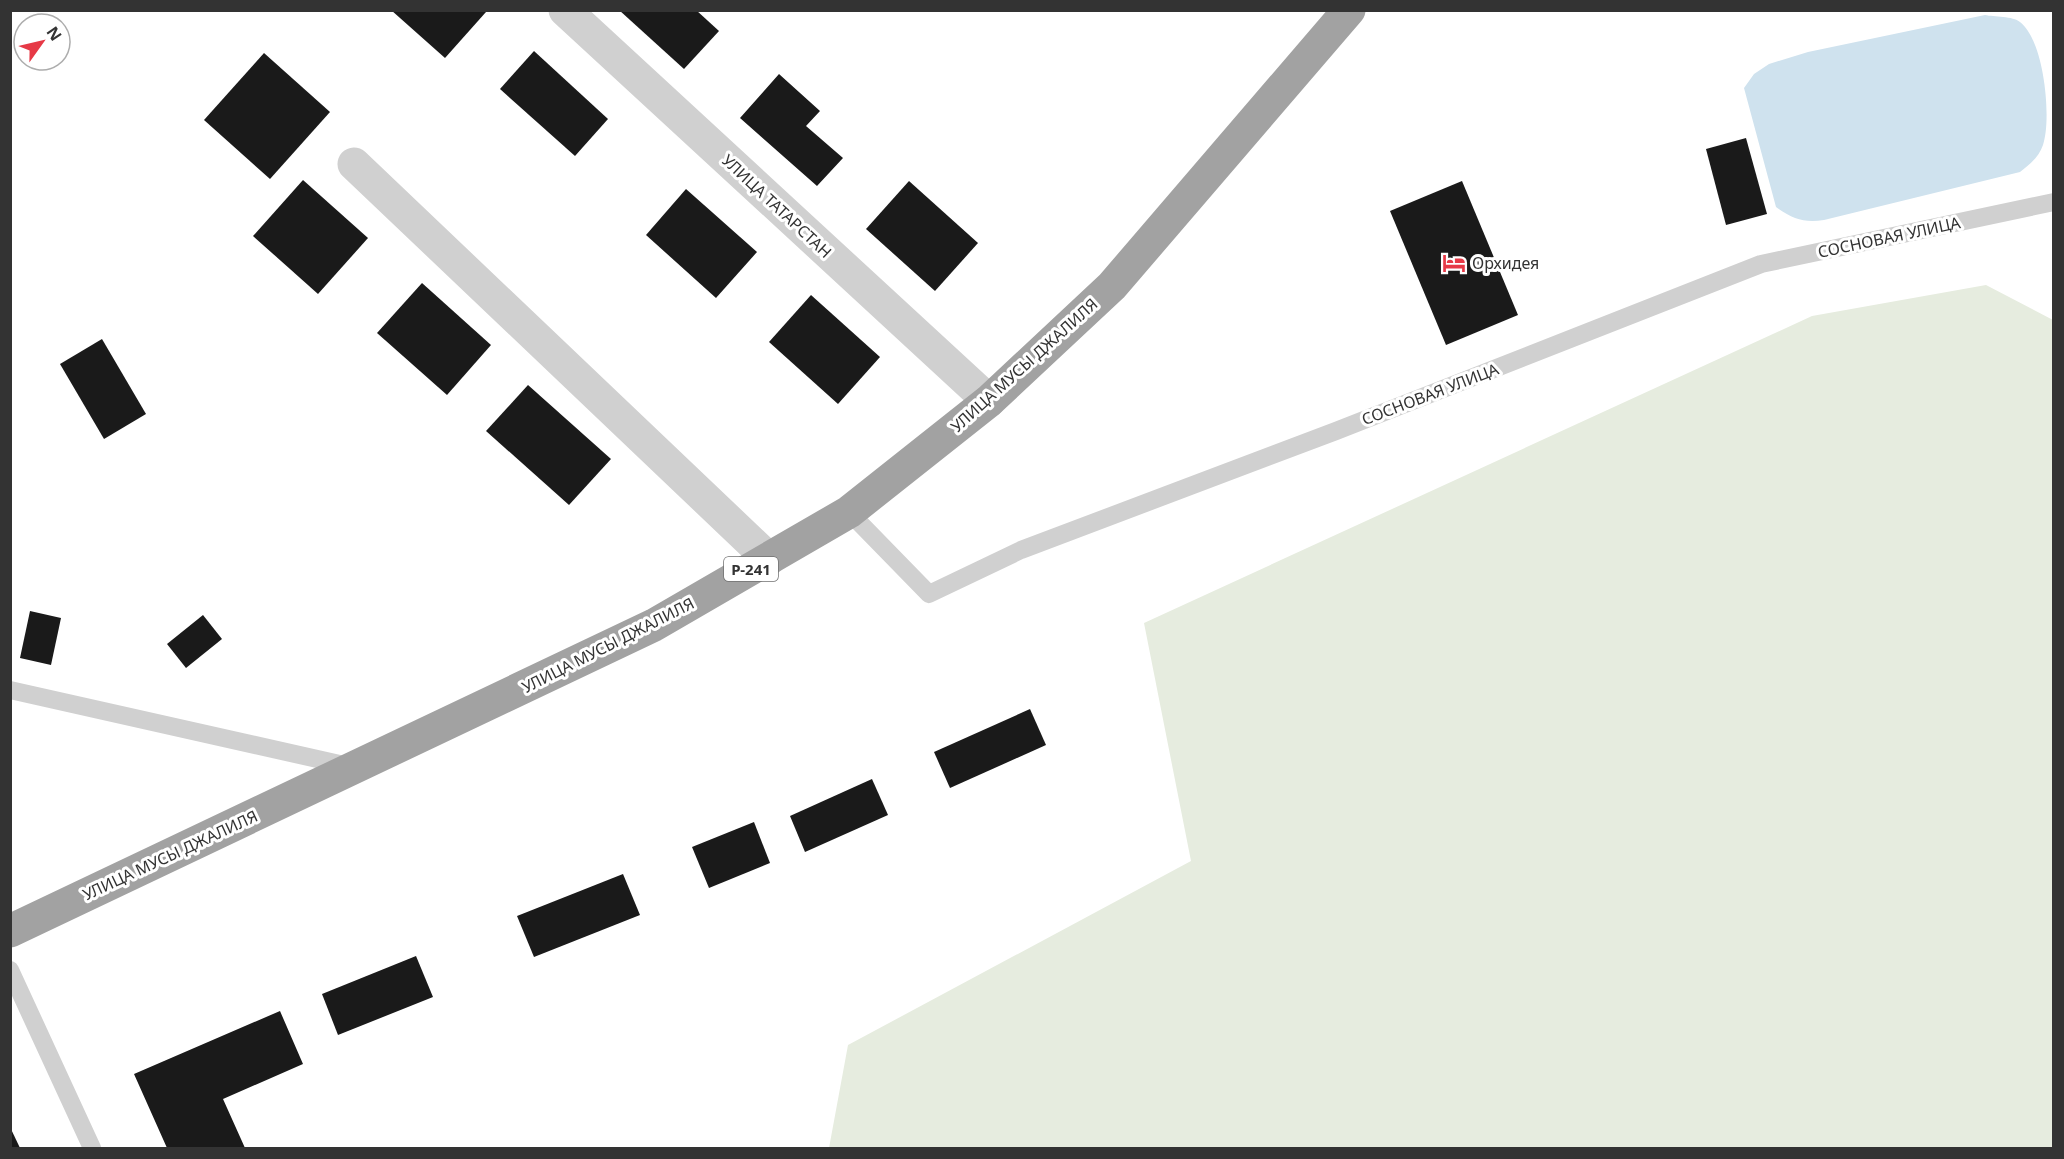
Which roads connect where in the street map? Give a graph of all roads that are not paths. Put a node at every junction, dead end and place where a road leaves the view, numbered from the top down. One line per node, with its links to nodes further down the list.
1 (565, 10): 5 (street, УЛИЦА ТАТАРСТАН)
2 (1349, 10): 5 (highway, УЛИЦА МУСЫ ДЖАЛИЛЯ / Р-241)
3 (354, 164): 7 (street)
4 (2054, 202): 6 (lane, СОСНОВАЯ УЛИЦА)
5 (989, 401): 6 (highway, УЛИЦА МУСЫ ДЖАЛИЛЯ / Р-241)
6 (849, 512): 7 (highway, УЛИЦА МУСЫ ДЖАЛИЛЯ / Р-241)
7 (769, 559): 9 (highway, УЛИЦА МУСЫ ДЖАЛИЛЯ / Р-241)
8 (10, 690): 9 (lane)
9 (355, 767): 10 (highway, УЛИЦА МУСЫ ДЖАЛИЛЯ / Р-241)
10 (10, 931)
11 (10, 970): 12 (lane)
12 (92, 1149)

